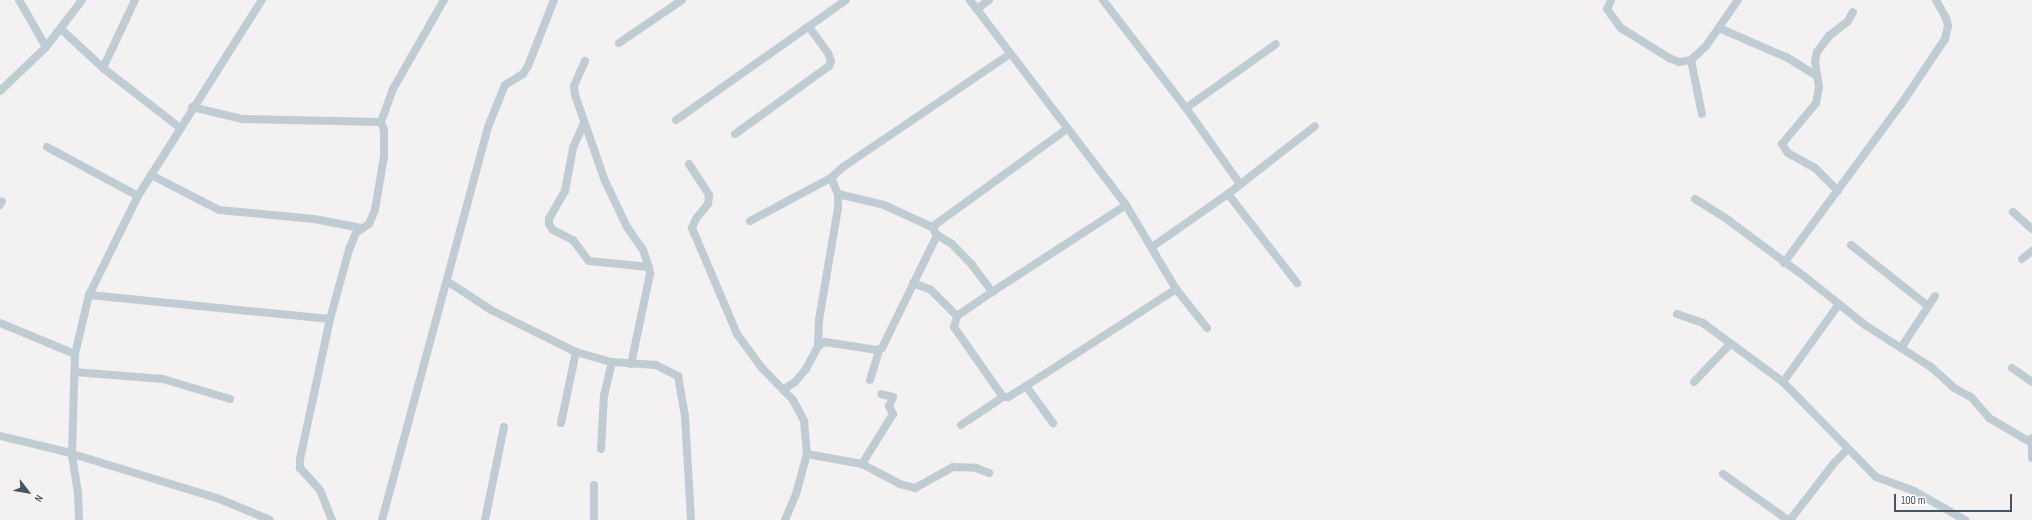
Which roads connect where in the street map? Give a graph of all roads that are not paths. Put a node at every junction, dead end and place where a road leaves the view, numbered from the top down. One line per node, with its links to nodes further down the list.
1 (19, 0): 22 (street)
2 (82, 0): 19 (street)
3 (135, 0): 28 (street)
4 (262, 0): 31 (street)
5 (444, 0): 35 (street)
6 (554, 0): 64 (street)
7 (682, 0): 20 (street)
8 (846, 0): 17 (street)
9 (970, 0): 15 (street)
10 (989, 0): 15 (street)
11 (1103, 0): 32 (street)
12 (1611, 0): 24 (street)
13 (1738, 0): 18 (street)
14 (1936, 0): 46 (street)
15 (977, 9): 23 (street)
16 (1853, 12): 26 (street)
17 (809, 27): 34 (street); 40 (street)
18 (1719, 28): 24 (street); 27 (street)
19 (61, 30): 22 (street); 28 (street)
20 (619, 43)
21 (1276, 44): 32 (street)
22 (46, 47): 30 (street)
23 (1010, 54): 39 (street); 44 (street)
24 (1691, 60): 33 (street)
25 (585, 61): 36 (street)
26 (1815, 62): 27 (street); 29 (street)
27 (1804, 67): 29 (street)
28 (103, 68): 38 (street)
29 (1815, 75): 46 (street)
30 (0, 91)
31 (192, 107): 35 (street); 38 (street)
32 (1186, 108): 45 (street)
33 (1702, 114)
34 (676, 120)
35 (381, 122): 55 (street)
36 (584, 123): 63 (street); 63 (street)
37 (1315, 126): 45 (street)
38 (180, 128): 43 (street)
39 (1067, 129): 51 (street); 54 (street)
40 (735, 134)
41 (47, 147): 49 (street)
42 (689, 164): 93 (street)
43 (151, 175): 49 (street); 55 (street)
44 (831, 178): 47 (street); 53 (street)
45 (1240, 184): 48 (street)
46 (1838, 192): 62 (street)
47 (838, 194): 54 (street); 79 (street)
48 (1228, 194): 59 (street); 66 (street)
49 (138, 196): 69 (street)
50 (1695, 200): 62 (street)
51 (1126, 204): 59 (street); 68 (street)
52 (2012, 212): 56 (street)
53 (750, 221)
54 (932, 227): 57 (street)
55 (361, 228): 75 (street)
56 (2032, 230)
57 (937, 235): 65 (street); 68 (street)
58 (1851, 245): 72 (street)
59 (1152, 248): 67 (street)
60 (2032, 251): 61 (street)
61 (2022, 259)
62 (1784, 263): 71 (street)
63 (649, 267): 85 (street)
64 (447, 281): 82 (street); 115 (street)
65 (913, 283): 74 (street); 81 (street)
66 (1296, 283)
67 (1176, 289): 77 (street); 92 (street)
68 (992, 292): 74 (street)
69 (89, 295): 75 (street); 83 (street)
70 (1935, 296): 72 (street)
71 (1838, 304): 80 (street); 90 (street)
72 (1928, 306): 80 (street)
73 (1677, 314): 78 (street)
74 (957, 316): 95 (street)
75 (330, 319): 114 (street)
76 (0, 323): 83 (street)
77 (1207, 328)
78 (1730, 344): 89 (street); 90 (street)
79 (818, 346): 81 (street); 93 (street)
80 (1901, 348): 102 (street)
81 (879, 350): 88 (street)
82 (576, 352): 84 (street); 97 (street)
83 (75, 354): 87 (street)
84 (612, 362): 85 (street); 103 (street)
85 (630, 364): 118 (street)
86 (2012, 368): 91 (street)
87 (76, 372): 96 (street); 106 (street)
88 (870, 380)
89 (1694, 382)
90 (1783, 382): 104 (street)
91 (2032, 382)
92 (1026, 386): 95 (street); 98 (street)
93 (784, 389): 105 (street)
94 (881, 394): 108 (street)
95 (1003, 397): 99 (street)
96 (230, 399)
97 (561, 423)
98 (1053, 423)
99 (961, 425)
100 (504, 427): 116 (street)
101 (0, 436): 106 (street)
102 (2031, 440): 107 (street)
103 (600, 448)
104 (1848, 449): 120 (street); 121 (street)
105 (807, 454): 108 (street); 119 (street)
106 (72, 455): 112 (street); 113 (street)
107 (2032, 458)
108 (862, 464): 109 (street)
109 (989, 473)
110 (1723, 474): 120 (street)
111 (594, 485): 117 (street)
112 (79, 520)
113 (270, 520)
114 (332, 520)
115 (382, 520)
116 (485, 520)
117 (594, 520)
118 (691, 520)
119 (786, 520)
120 (1789, 520)
121 (1965, 520)

